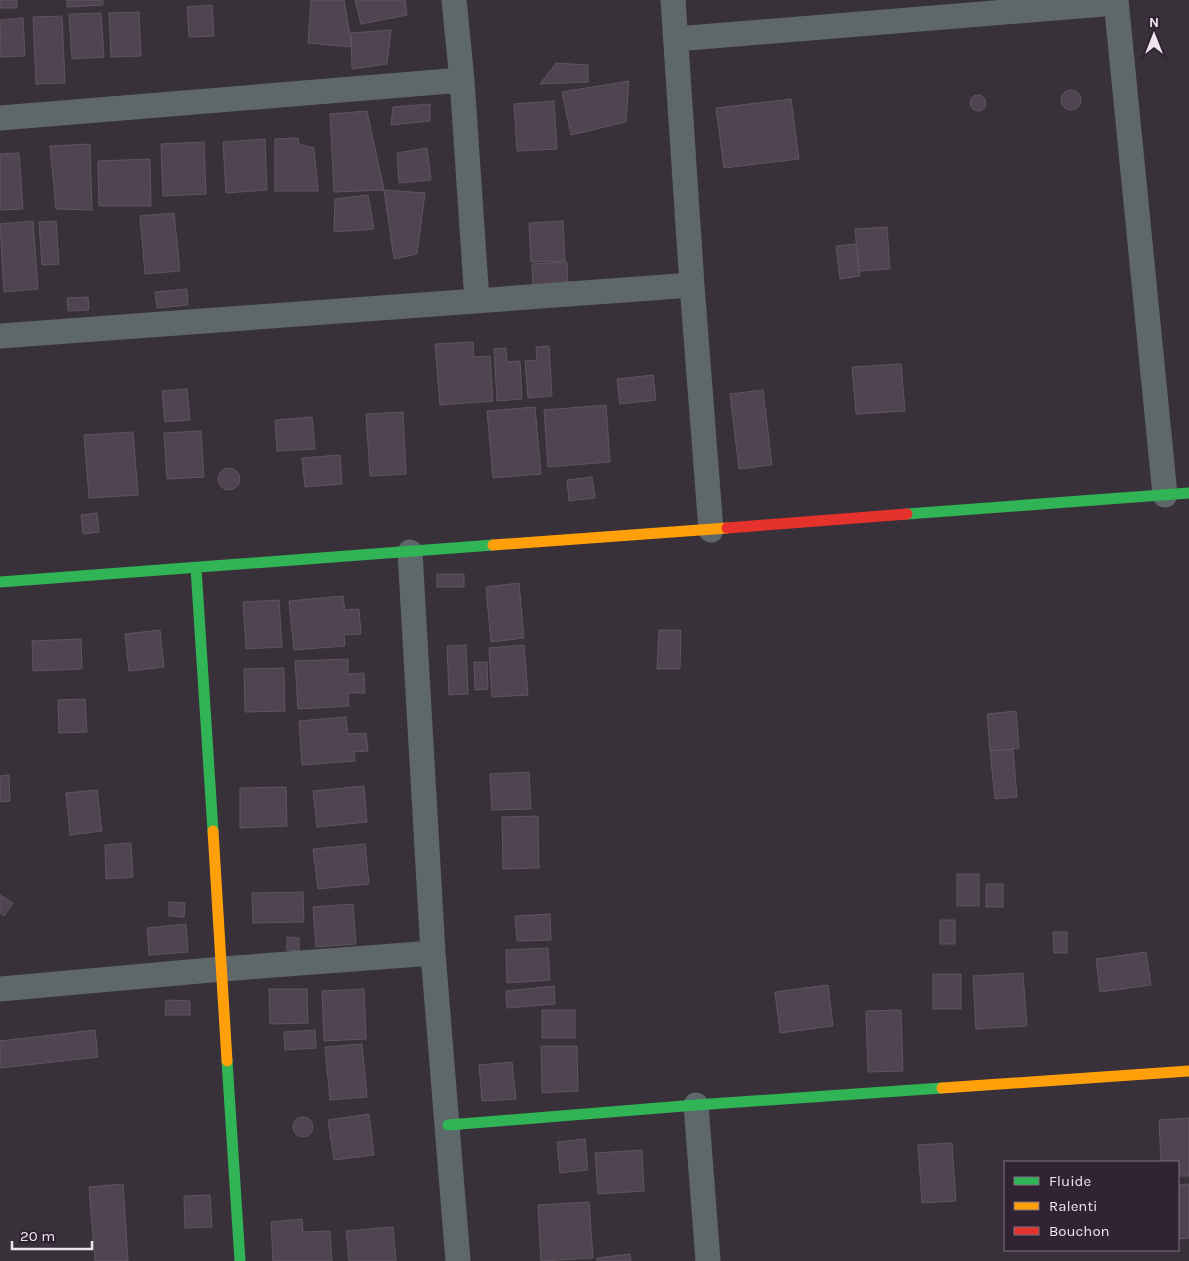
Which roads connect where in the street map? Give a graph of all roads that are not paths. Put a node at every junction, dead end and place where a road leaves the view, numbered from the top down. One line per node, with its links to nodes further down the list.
1 (454, 0): 5 (street)
2 (673, 0): 4 (street)
3 (1116, 2): 4 (street); 11 (street)
4 (676, 39): 7 (street)
5 (462, 80): 6 (street); 8 (street)
6 (0, 118)
7 (692, 285): 8 (street); 12 (street)
8 (477, 301): 9 (street)
9 (0, 336)
10 (1189, 494): 11 (street)
11 (1165, 495): 12 (street)
12 (711, 530): 13 (street)
13 (410, 552): 14 (street); 16 (street)
14 (196, 568): 15 (street); 17 (street)
15 (0, 582)
16 (434, 953): 17 (street); 21 (street)
17 (222, 969): 18 (street); 22 (street)
18 (0, 989)
19 (1189, 1071): 20 (street)
20 (696, 1104): 21 (street); 24 (street)
21 (448, 1124): 23 (street)
22 (240, 1261)
23 (458, 1261)
24 (708, 1261)

